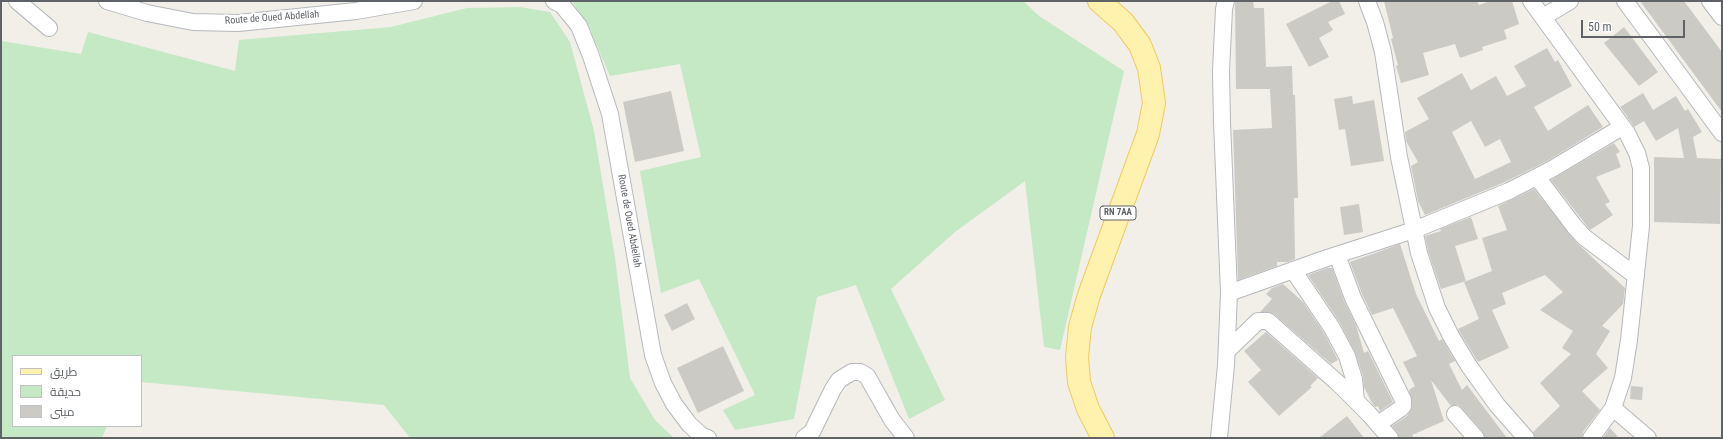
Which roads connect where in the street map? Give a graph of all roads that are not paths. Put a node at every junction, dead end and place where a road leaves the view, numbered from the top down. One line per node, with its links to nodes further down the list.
1 (16, 1): 14 (street)
2 (107, 1): 3 (street, Route de Oued Abdellah)
3 (414, 1)
4 (554, 1): 29 (street, Route de Oued Abdellah)
5 (1099, 1): 31 (main road, RN 7AA)
6 (1226, 1): 22 (street)
7 (1367, 1): 18 (street)
8 (1532, 1): 12 (street)
9 (1570, 1): 12 (street)
10 (1625, 1): 16 (street)
11 (1710, 1): 13 (street)
12 (1543, 17): 15 (street)
13 (1722, 17)
14 (49, 28)
15 (1622, 127): 17 (street); 21 (street)
16 (1722, 133)
17 (1537, 177): 18 (street); 21 (street)
18 (1414, 230): 19 (street); 35 (street)
19 (1337, 255): 20 (street); 27 (street)
20 (1293, 270): 22 (street); 24 (street)
21 (1636, 276): 25 (street)
22 (1229, 293): 23 (street)
23 (1227, 351): 24 (street); 32 (street)
24 (1356, 401): 27 (street)
25 (1613, 408): 36 (street); 37 (street)
26 (1455, 414): 34 (street)
27 (1378, 424): 33 (street)
28 (808, 436): 30 (street)
29 (708, 438)
30 (906, 438)
31 (1103, 438)
32 (1219, 438)
33 (1390, 438)
34 (1476, 438)
35 (1526, 438)
36 (1591, 438)
37 (1648, 438)

